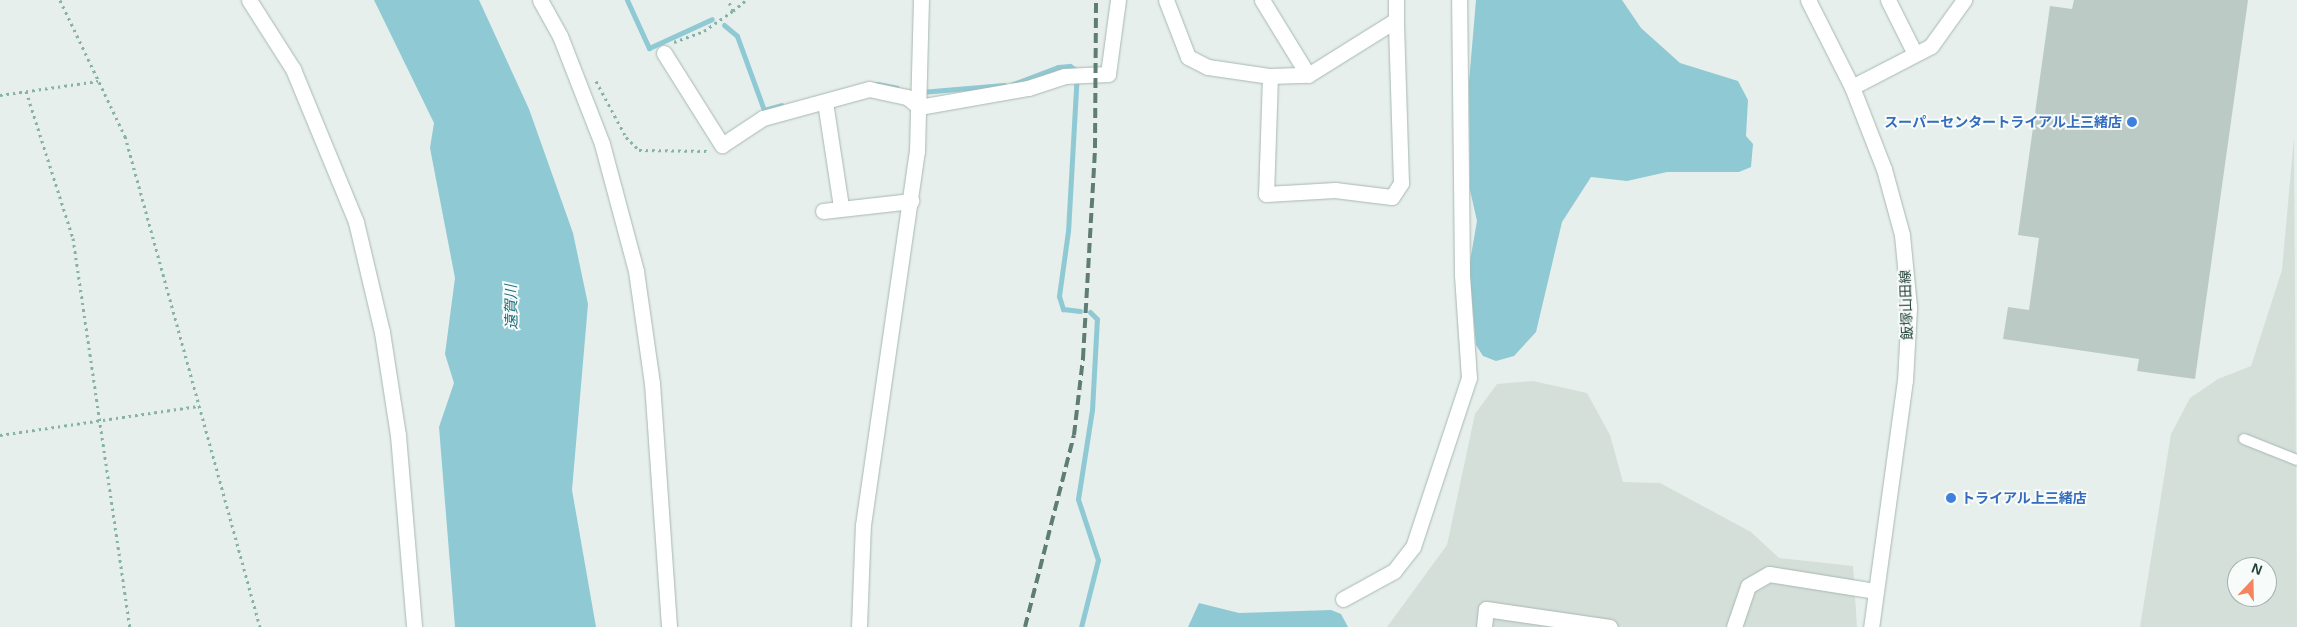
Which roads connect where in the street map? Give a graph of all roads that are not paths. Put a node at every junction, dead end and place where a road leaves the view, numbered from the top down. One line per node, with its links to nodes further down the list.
1 (249, 0): 27 (street)
2 (540, 0): 28 (street)
3 (921, 0): 18 (street)
4 (1118, 0): 18 (street)
5 (1166, 0): 16 (street)
6 (1262, 0): 15 (street)
7 (1396, 0): 12 (street)
8 (1459, 0): 26 (street)
9 (1808, 0): 17 (street, 飯塚山田線)
10 (1888, 0): 14 (street)
11 (1964, 0): 14 (street)
12 (1396, 20): 15 (street); 16 (street)
13 (664, 53): 19 (street)
14 (1915, 54): 17 (street)
15 (1308, 75): 16 (street)
16 (1270, 76)
17 (1852, 87): 25 (street, 飯塚山田線)
18 (920, 97): 19 (street); 20 (street)
19 (825, 102): 21 (street)
20 (910, 201): 21 (street); 29 (street)
21 (841, 206): 22 (street)
22 (823, 211)
23 (2244, 440): 24 (lane)
24 (2297, 460)
25 (1875, 591): 32 (street); 33 (street, 飯塚山田線)
26 (1343, 599)
27 (414, 627)
28 (669, 627)
29 (859, 627)
30 (1484, 627): 31 (street)
31 (1610, 627)
32 (1734, 627)
33 (1872, 627)

